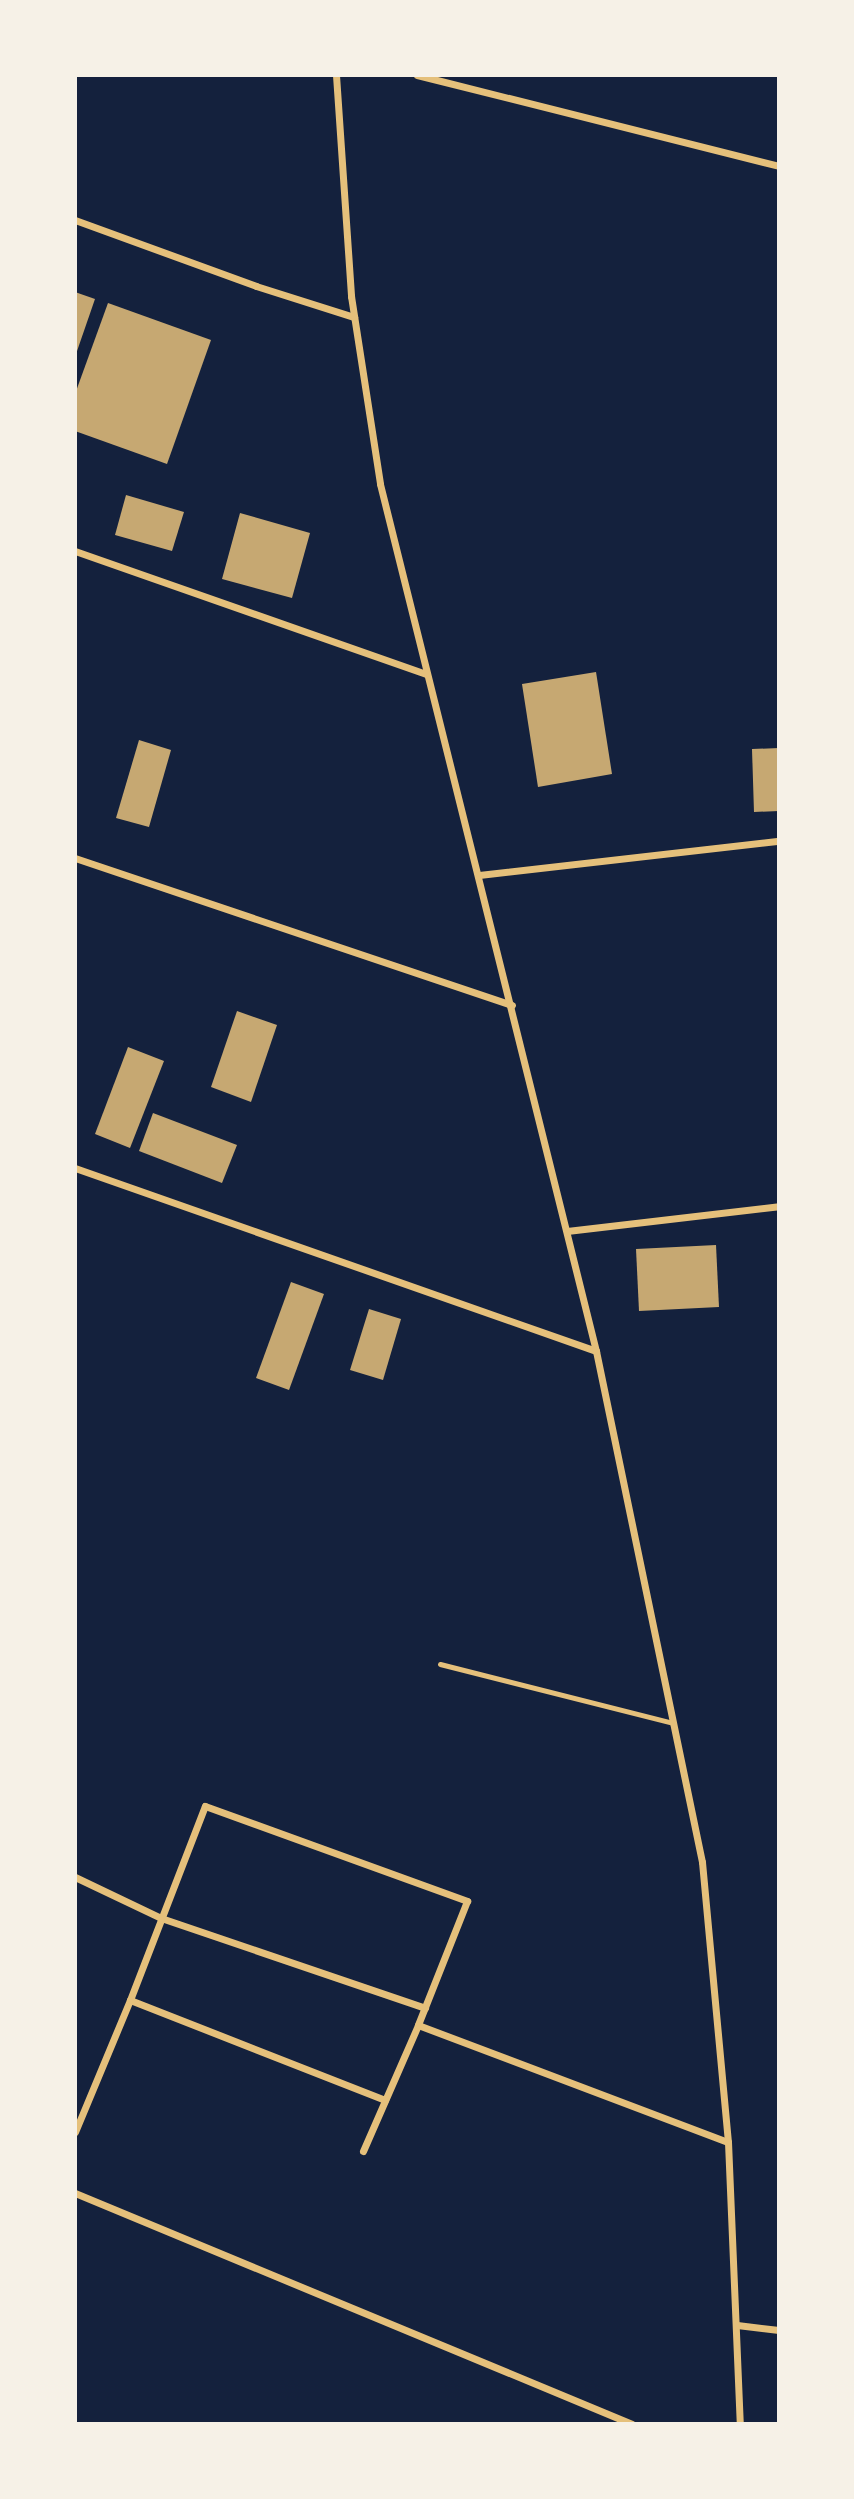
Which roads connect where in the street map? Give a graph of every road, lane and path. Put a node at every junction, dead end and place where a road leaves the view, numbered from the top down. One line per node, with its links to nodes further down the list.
1 (336, 75): 5 (street)
2 (417, 75): 3 (street)
3 (779, 166)
4 (75, 220): 5 (street)
5 (354, 317): 7 (street)
6 (75, 551): 7 (street)
7 (426, 674): 10 (street)
8 (779, 841): 10 (street)
9 (75, 858): 11 (street)
10 (479, 874): 11 (street)
11 (512, 1004): 14 (street)
12 (75, 1168): 15 (street)
13 (779, 1206): 14 (street)
14 (567, 1231): 15 (street)
15 (596, 1351): 17 (street)
16 (440, 1664): 17 (lane)
17 (673, 1723): 25 (street)
18 (75, 1877): 19 (street)
19 (161, 1918): 20 (street); 21 (street); 21 (street)
20 (131, 2000): 23 (street); 24 (street)
21 (425, 2008): 22 (street)
22 (418, 2025): 23 (street); 25 (street)
23 (385, 2100): 26 (street)
24 (75, 2132)
25 (728, 2142): 28 (street)
26 (363, 2151)
27 (75, 2193): 30 (street)
28 (737, 2325): 29 (street); 31 (street)
29 (779, 2330)
30 (632, 2424)
31 (740, 2424)

